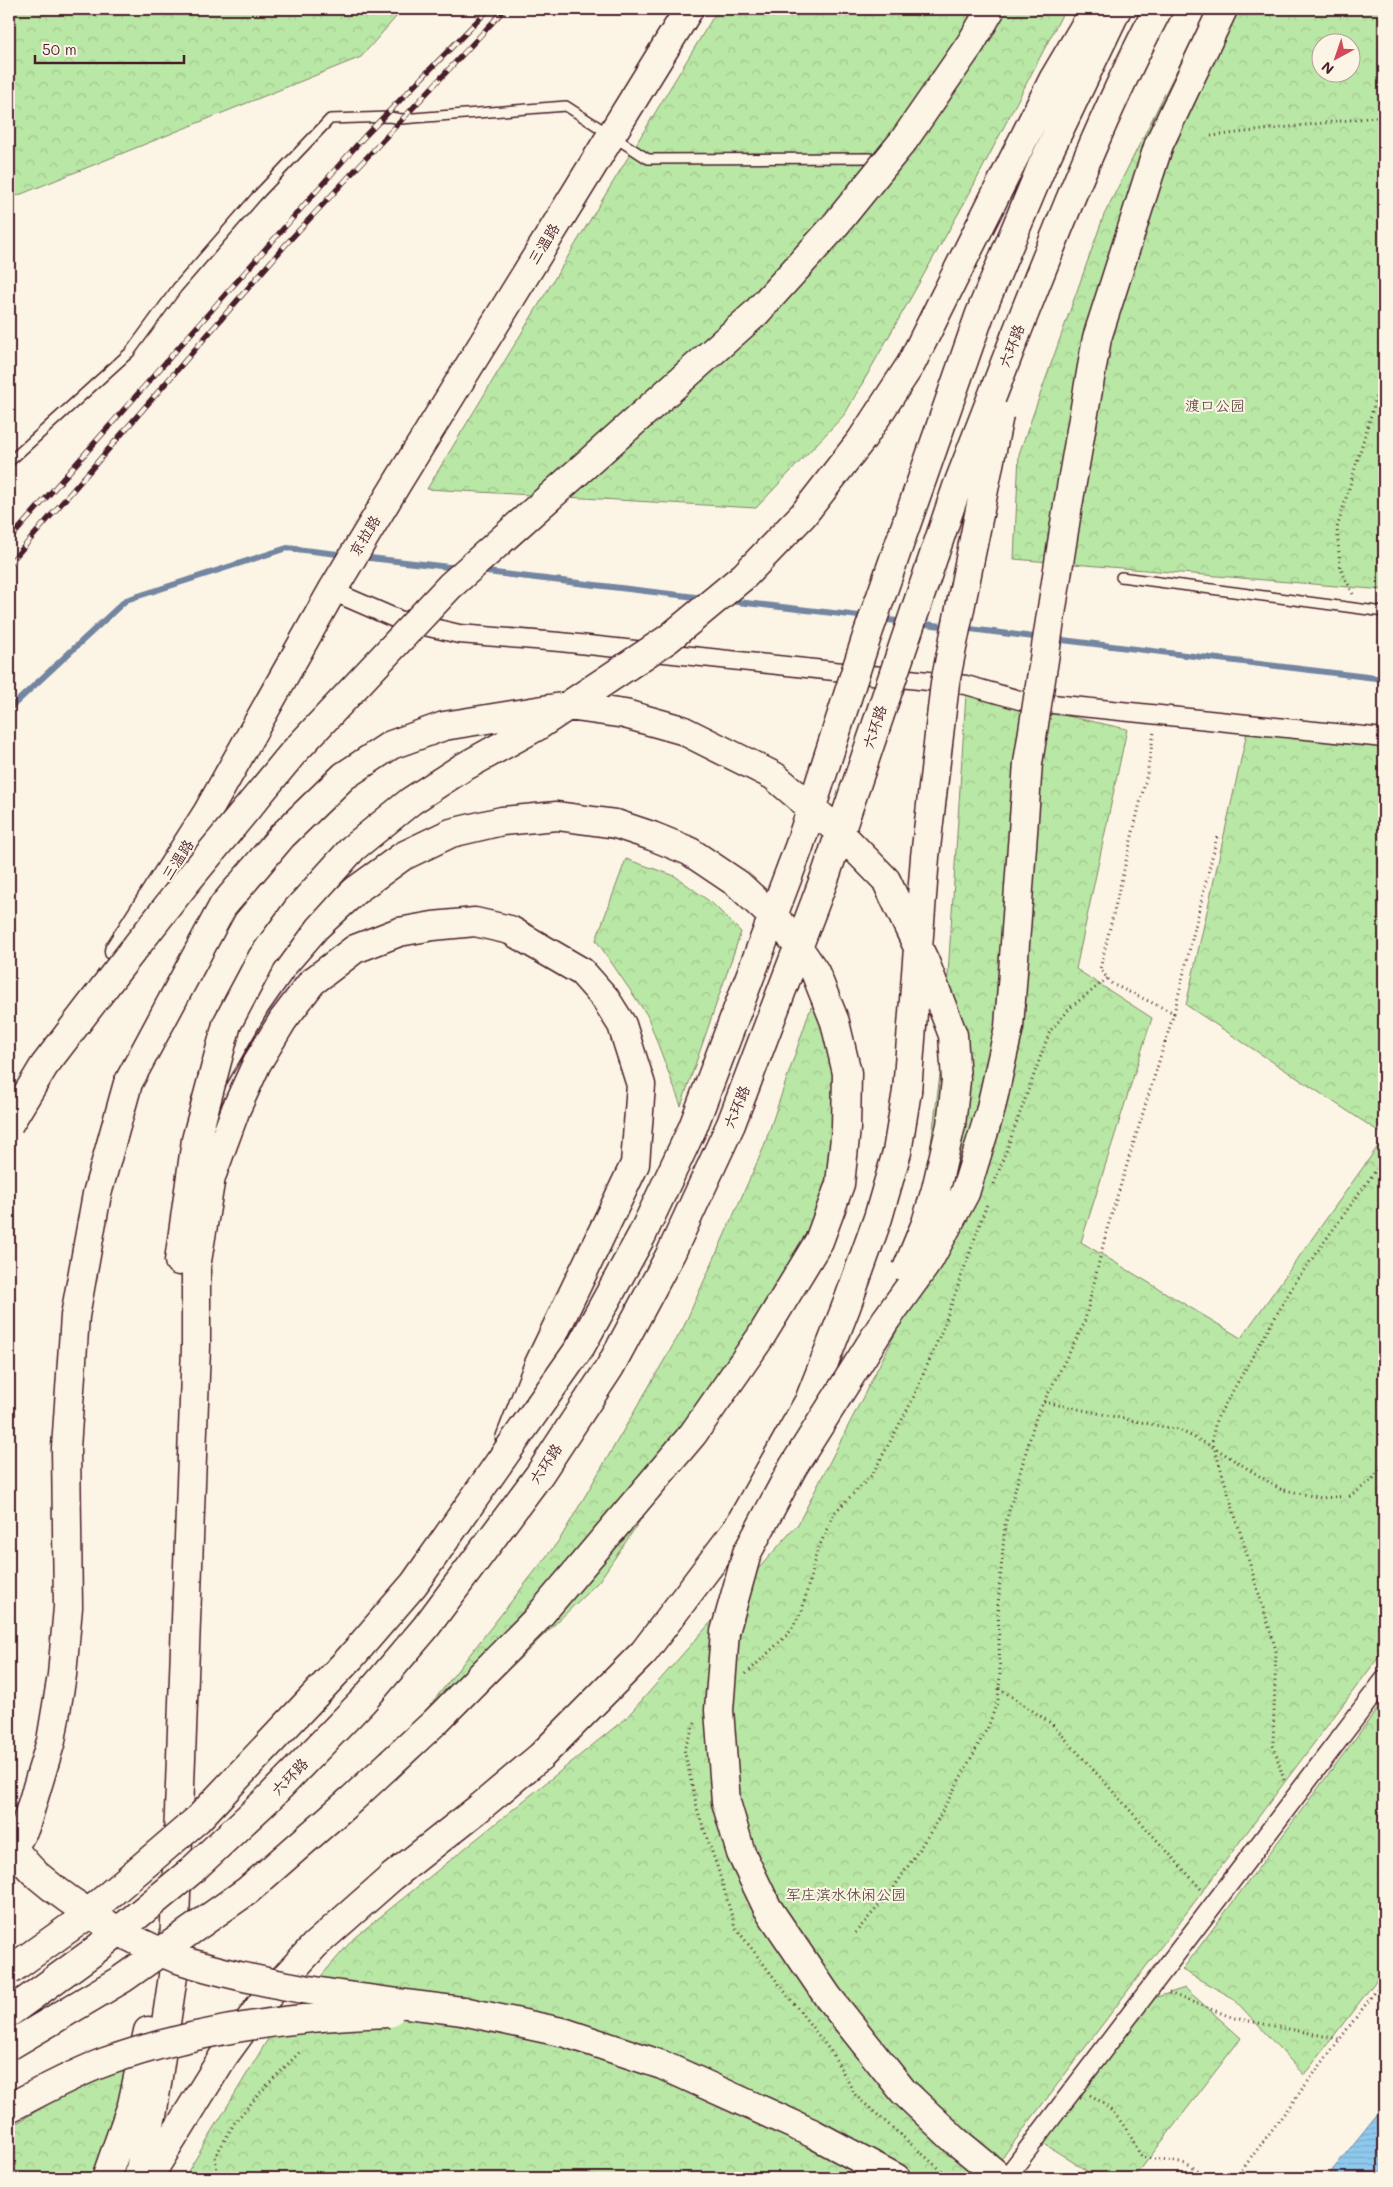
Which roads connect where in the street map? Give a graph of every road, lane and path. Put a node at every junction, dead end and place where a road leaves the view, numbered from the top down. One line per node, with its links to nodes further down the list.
1 (689, 9): 8 (highway, 三温路)
2 (991, 9): 26 (highway, bridge)
3 (1095, 9): 24 (highway, bridge)
4 (1117, 9): 34 (highway, bridge)
5 (1158, 9): 11 (highway, 六环路)
6 (1223, 9): 31 (highway, bridge)
7 (1384, 116): 9 (path)
8 (610, 136): 10 (lane); 13 (lane); 14 (highway, 三温路)
9 (1211, 136)
10 (870, 158)
11 (1016, 337): 49 (highway, 六环路, bridge); 57 (highway, bridge)
12 (1384, 372): 17 (path)
13 (9, 462)
14 (399, 480): 16 (highway, 京拉路)
15 (1121, 577): 17 (lane)
16 (332, 591): 19 (street); 25 (highway, 三温路)
17 (1360, 610): 18 (lane)
18 (1384, 612)
19 (1158, 714): 20 (street); 22 (path)
20 (1384, 738)
21 (1216, 837): 23 (path)
22 (1108, 978): 23 (path); 29 (path)
23 (1174, 1013): 32 (path)
24 (212, 1080): 28 (highway); 51 (highway, bridge)
25 (9, 1120)
26 (9, 1124)
27 (1384, 1159): 33 (path)
28 (200, 1178): 34 (highway, bridge); 55 (highway); 56 (highway)
29 (992, 1190)
30 (989, 1200): 36 (path)
31 (886, 1321): 42 (highway, bridge); 61 (highway, bridge)
32 (1044, 1402): 33 (path); 38 (path)
33 (1215, 1448): 35 (path); 40 (path)
34 (504, 1457): 45 (highway, bridge)
35 (1384, 1463)
36 (739, 1680)
37 (1384, 1680): 40 (street)
38 (999, 1688): 43 (path); 44 (path)
39 (697, 1720): 60 (path)
40 (1291, 1802): 43 (street)
41 (9, 1844): 48 (highway, bridge)
42 (9, 1855)
43 (1214, 1904): 47 (street)
44 (855, 1934)
45 (9, 1971)
46 (1384, 1980): 50 (path)
47 (1152, 1985): 50 (path); 53 (street)
48 (463, 2011): 54 (highway, bridge); 59 (highway)
49 (9, 2013)
50 (1339, 2039): 64 (path)
51 (9, 2046)
52 (301, 2051): 58 (path)
53 (1075, 2086): 62 (street); 63 (path)
54 (9, 2108)
55 (106, 2178)
56 (138, 2178)
57 (148, 2178)
58 (218, 2178)
59 (896, 2178)
60 (950, 2178)
61 (1001, 2178)
62 (1006, 2178)
63 (1211, 2178)
64 (1236, 2178)

